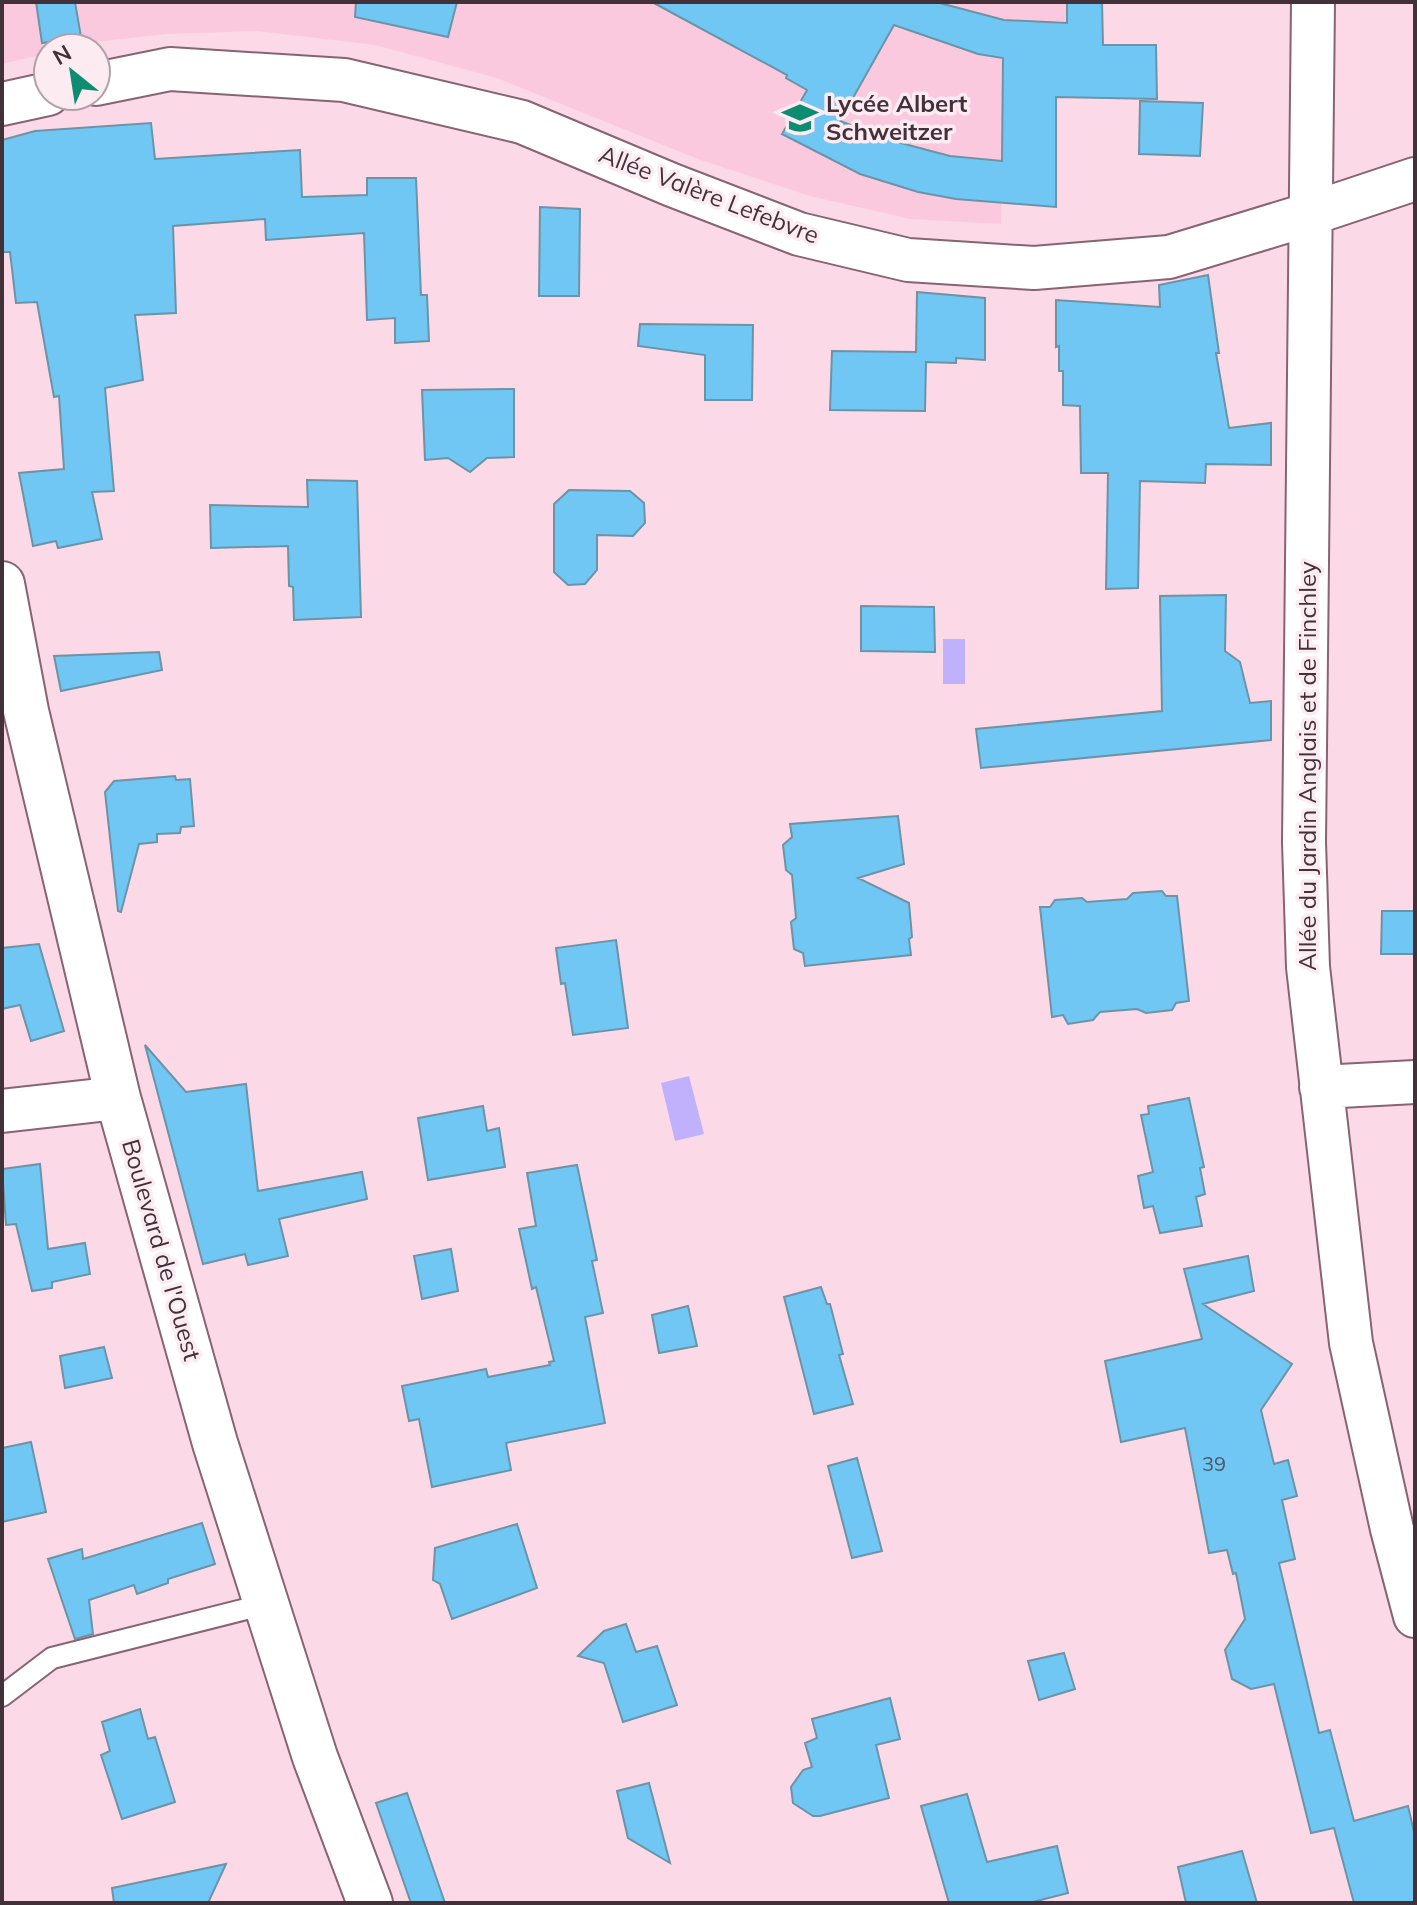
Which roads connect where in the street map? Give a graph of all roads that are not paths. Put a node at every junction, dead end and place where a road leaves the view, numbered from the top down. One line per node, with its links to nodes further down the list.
1 (1313, 2): 6 (street, Allée du Jardin Anglais et de Finchley)
2 (112, 81): 6 (street, Allée Valère Lefebvre)
3 (32, 97): 4 (street)
4 (2, 104)
5 (1415, 179): 6 (street, Allée Valère Lefebvre)
6 (1310, 214): 9 (street, Allée du Jardin Anglais et de Finchley)
7 (2, 584): 10 (street, Boulevard de l'Ouest)
8 (1415, 1082): 9 (street)
9 (1321, 1087): 13 (street, Allée du Jardin Anglais et de Finchley)
10 (118, 1098): 11 (street); 12 (street, Boulevard de l'Ouest)
11 (2, 1111)
12 (266, 1604): 14 (lane); 15 (street, Boulevard de l'Ouest)
13 (1415, 1616)
14 (2, 1696)
15 (370, 1903)

